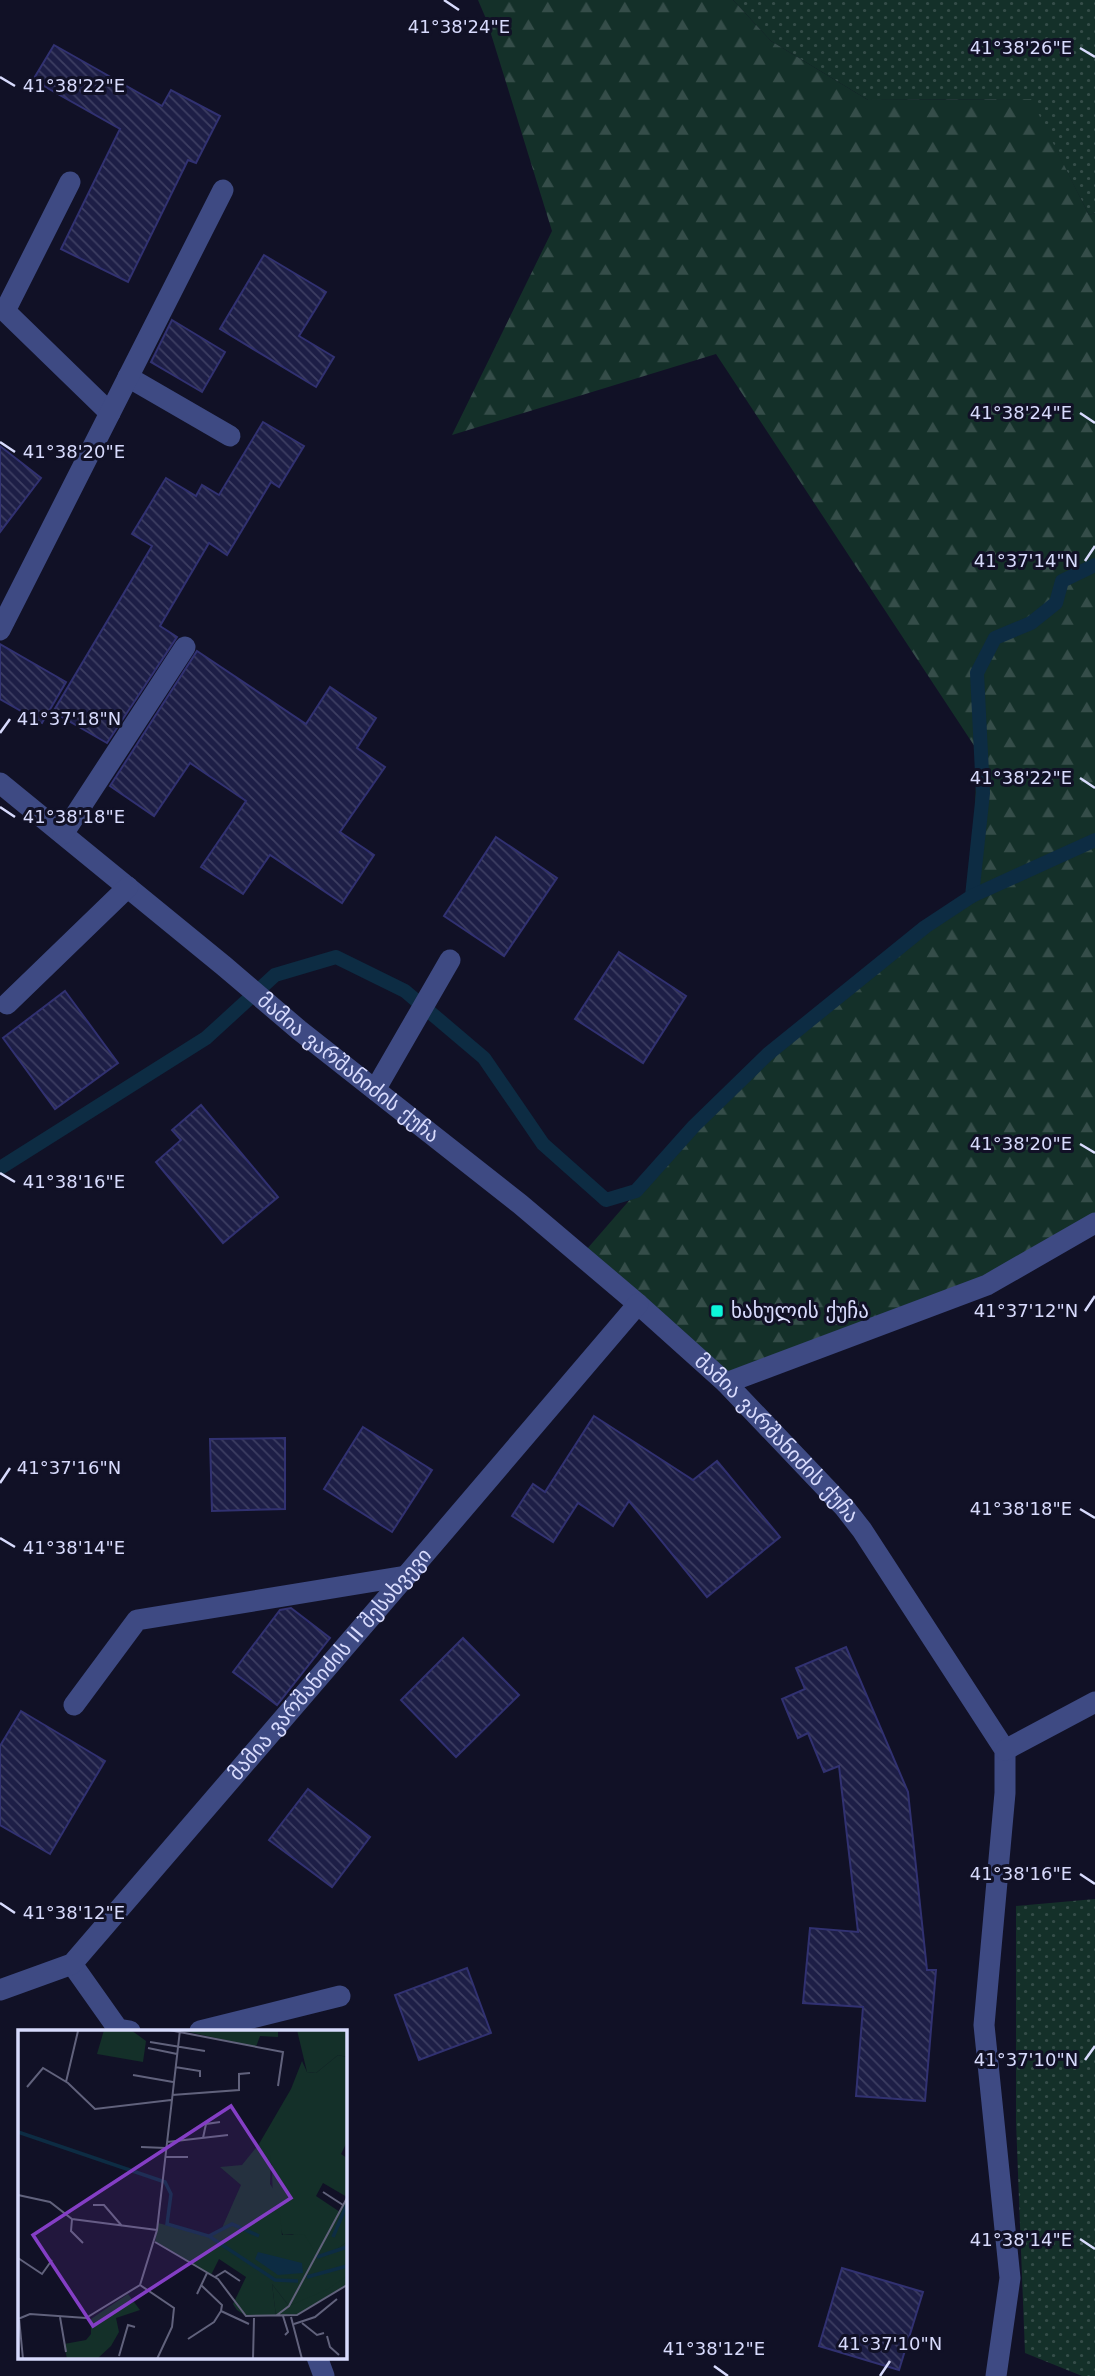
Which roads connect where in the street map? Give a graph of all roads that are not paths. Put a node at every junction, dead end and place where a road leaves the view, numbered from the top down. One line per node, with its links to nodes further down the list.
1 (69, 182): 4 (street)
2 (223, 190): 3 (street)
3 (128, 377): 4 (street); 5 (street)
4 (110, 413): 6 (street)
5 (230, 436)
6 (0, 629)
7 (185, 647): 9 (street)
8 (0, 783): 9 (street, მამია ვარშანიძის ქუჩა)
9 (62, 834): 10 (street, მამია ვარშანიძის ქუჩა)
10 (128, 887): 12 (street); 13 (street, მამია ვარშანიძის ქუჩა)
11 (450, 960): 13 (street)
12 (7, 1004)
13 (375, 1090): 15 (street, მამია ვარშანიძის ქუჩა)
14 (1095, 1223): 16 (street)
15 (638, 1304): 16 (street, მამია ვარშანიძის ქუჩა); 17 (street, მამია ვარშანიძის II შესახვევი)
16 (726, 1383): 20 (street, მამია ვარშანიძის ქუჩა)
17 (407, 1576): 19 (street); 21 (street, მამია ვარშანიძის II შესახვევი)
18 (1095, 1702): 20 (street)
19 (74, 1705)
20 (1005, 1750): 28 (street)
21 (72, 1964): 22 (street, მამია ვარშანიძის II შესახვევი); 24 (street)
22 (0, 1990)
23 (341, 1996): 25 (street)
24 (124, 2030)
25 (204, 2030)
26 (317, 2358): 27 (street)
27 (324, 2376)
28 (996, 2376)

